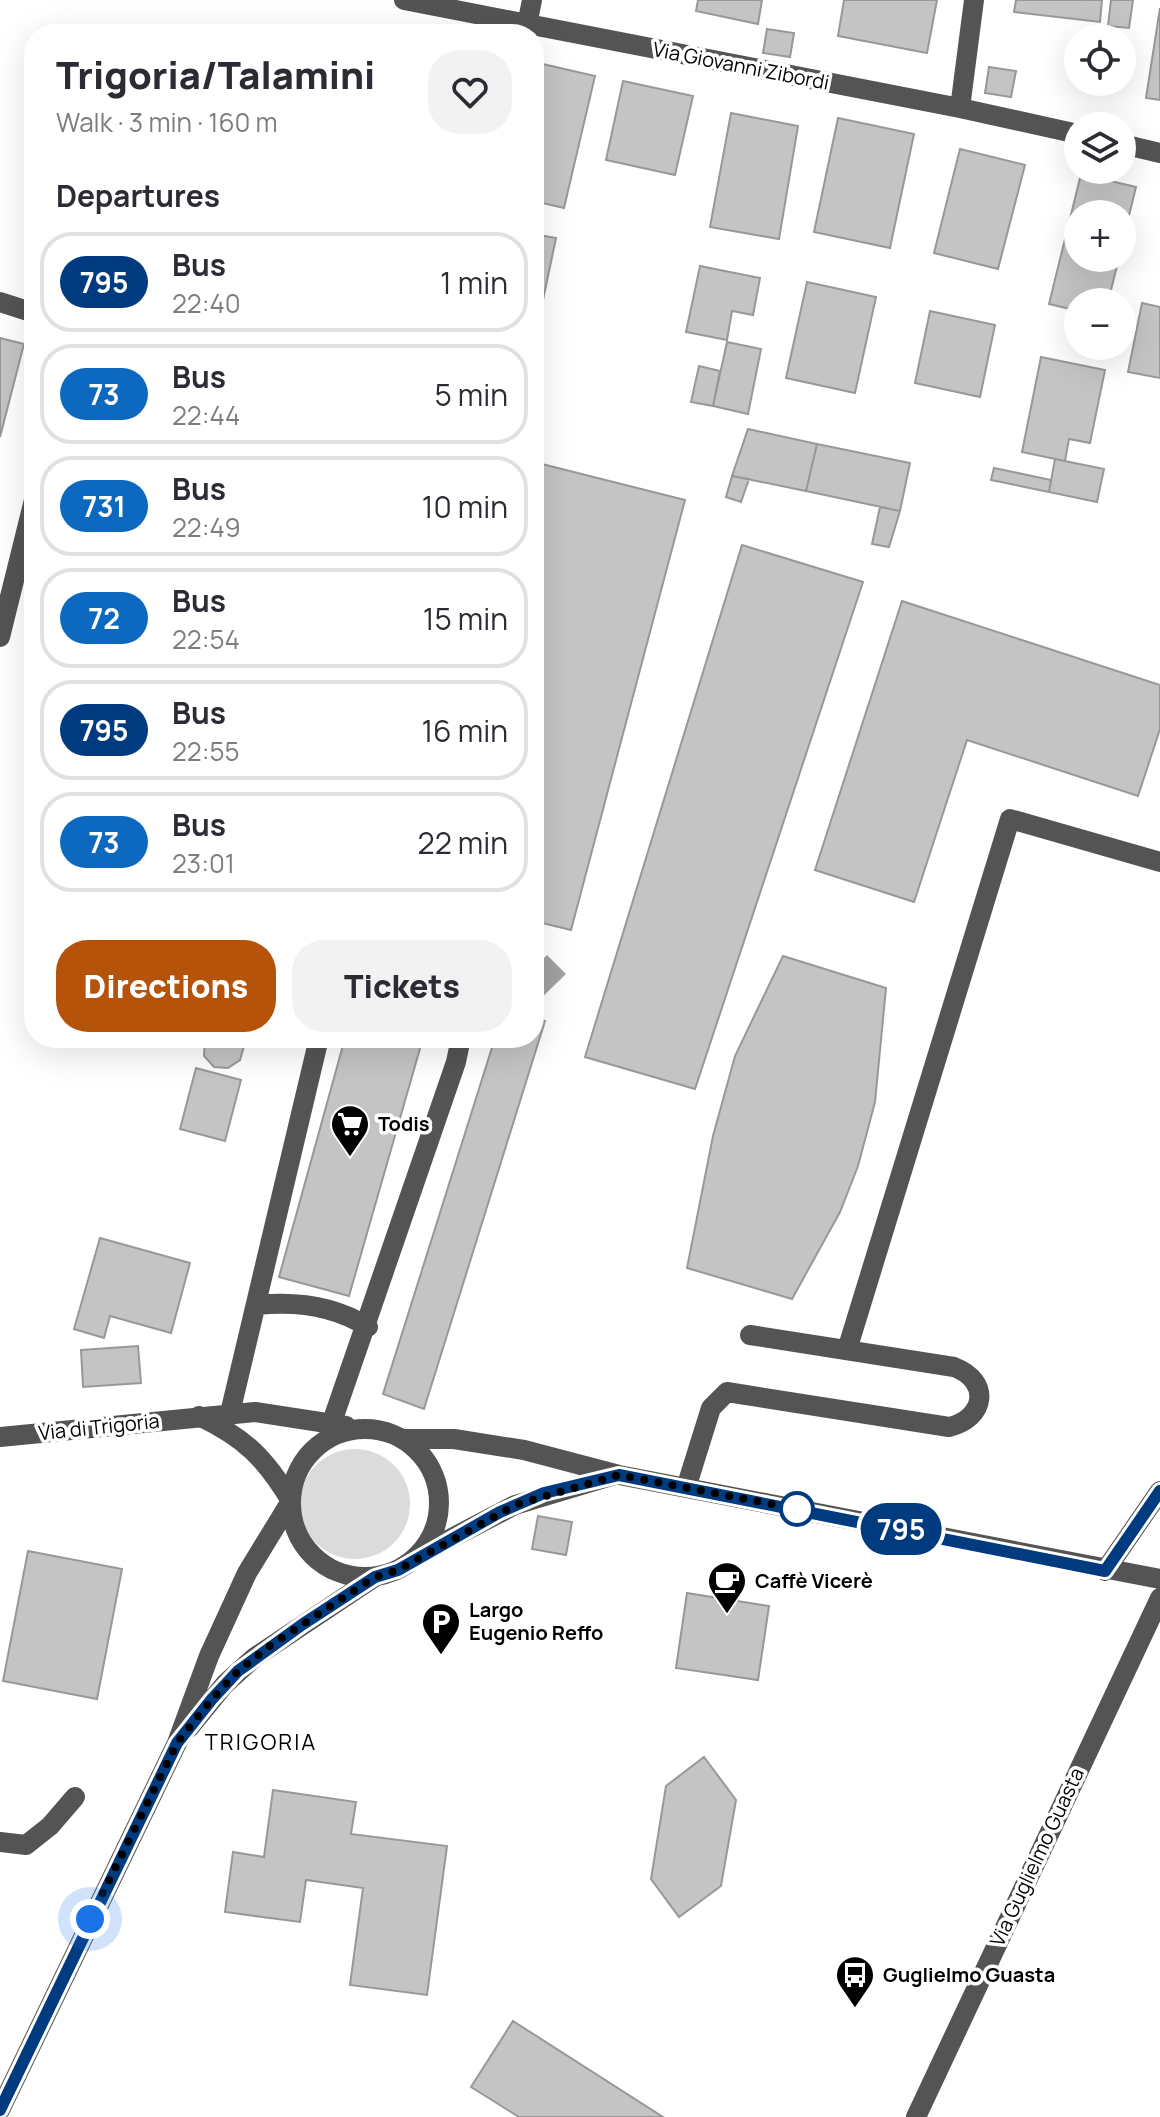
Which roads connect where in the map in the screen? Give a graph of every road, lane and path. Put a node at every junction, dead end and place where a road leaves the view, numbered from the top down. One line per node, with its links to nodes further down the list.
1 (404, 0): 4 (street, Via Giovanni Zibordi)
2 (532, 0): 5 (street)
3 (974, 0): 7 (street)
4 (488, 24)
5 (527, 24)
6 (544, 28): 7 (street, Via Giovanni Zibordi)
7 (960, 108): 8 (street, Via Giovanni Zibordi)
8 (1064, 131)
9 (1136, 147): 10 (street)
10 (1160, 153)
11 (0, 302): 12 (street)
12 (24, 310)
13 (24, 540): 14 (street)
14 (0, 637)
15 (1160, 862): 21 (street)
16 (317, 1048): 18 (street)
17 (459, 1048): 19 (street)
18 (257, 1305): 19 (street); 22 (street)
19 (368, 1327): 24 (street)
20 (750, 1335): 21 (street)
21 (847, 1350): 29 (street)
22 (230, 1413): 23 (street, Via di Trigoria); 24 (street, Via di Trigoria)
23 (199, 1416): 26 (street, Via di Trigoria); 31 (street)
24 (332, 1422): 25 (street, Via di Trigoria)
25 (359, 1429): 27 (street); 31 (street)
26 (0, 1437)
27 (402, 1439): 28 (street); 32 (street)
28 (619, 1475): 29 (street); 32 (street)
29 (686, 1488): 33 (street)
30 (1160, 1491): 33 (street)
31 (291, 1501): 34 (street); 37 (street)
32 (417, 1557): 34 (street)
33 (1105, 1571): 35 (street)
34 (375, 1577): 37 (street)
35 (1160, 1579)
36 (1160, 1598): 41 (street, Via Guglielmo Guasta)
37 (177, 1743): 40 (street)
38 (75, 1797): 39 (street)
39 (0, 1842)
40 (0, 2110)
41 (916, 2117)

